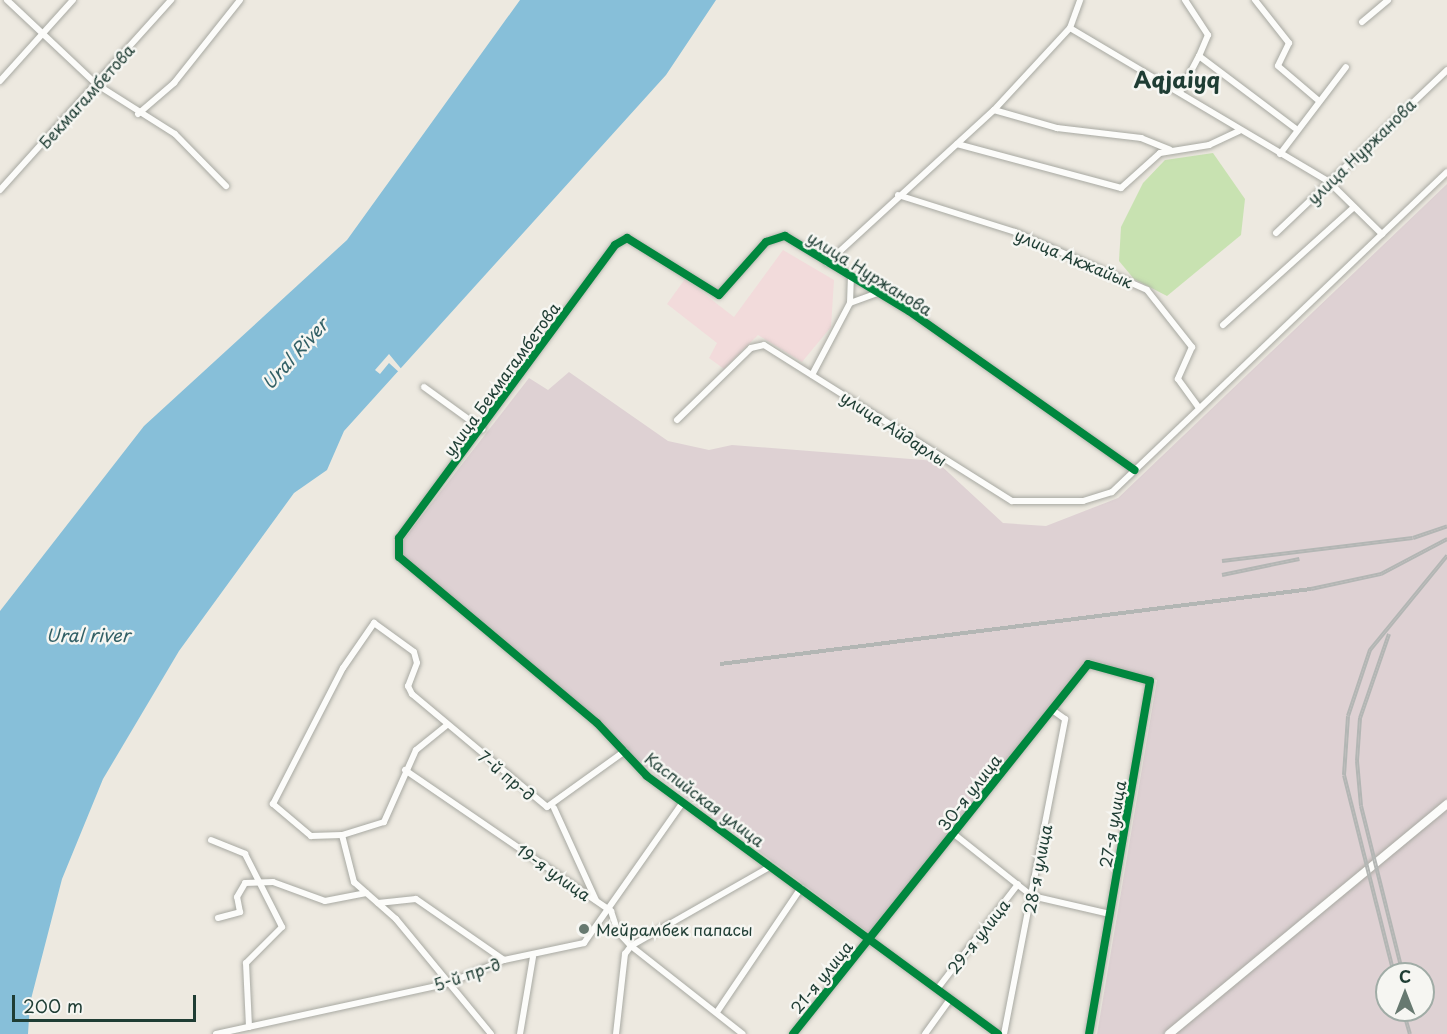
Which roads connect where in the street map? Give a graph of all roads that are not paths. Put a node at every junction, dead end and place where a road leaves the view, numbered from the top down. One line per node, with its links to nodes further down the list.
1 (7, 0): 11 (street)
2 (73, 0): 11 (street)
3 (171, 0): 16 (street, Бекмагамбетова)
4 (240, 0): 20 (street)
5 (1080, 0): 10 (street)
6 (1185, 0): 12 (street)
7 (1255, 0): 18 (street)
8 (1388, 0): 9 (street)
9 (1362, 22)
10 (1070, 28): 17 (street); 19 (street)
11 (43, 33): 15 (street); 16 (street)
12 (1199, 56): 17 (street); 21 (street)
13 (1346, 67): 18 (street)
14 (1447, 70): 27 (street, улица Нуржанова)
15 (0, 81)
16 (96, 84): 20 (street); 29 (street, Бекмагамбетова)
17 (1180, 92): 22 (street)
18 (1318, 100): 21 (street)
19 (994, 110): 23 (street); 24 (street)
20 (138, 114): 28 (street)
21 (1295, 128): 25 (street)
22 (1239, 131): 24 (street); 25 (street)
23 (957, 144): 24 (street); 30 (street)
24 (1170, 150)
25 (1280, 154): 27 (street)
26 (1447, 172): 33 (street, улица Айдарлы)
27 (1328, 181): 31 (street); 32 (street, улица Нуржанова)
28 (226, 186)
29 (0, 189)
30 (898, 195): 35 (street); 42 (street, улица Акжайык)
31 (1354, 207): 33 (street); 39 (street)
32 (1276, 233)
33 (1382, 234): 42 (street, улица Айдарлы)
34 (627, 238): 35 (street, улица Нуржанова); 44 (street, улица Бекмагамбетова)
35 (827, 263): 36 (street, улица Нуржанова)
36 (851, 278): 37 (street, улица Нуржанова); 38 (street)
37 (878, 293): 38 (street); 45 (street, улица Нуржанова)
38 (850, 303): 40 (street)
39 (1223, 325)
40 (812, 375): 43 (street, улица Айдарлы); 45 (street, улица Айдарлы)
41 (424, 387): 44 (street)
42 (1199, 408): 45 (street, улица Айдарлы)
43 (677, 420)
44 (482, 429): 46 (street, улица Бекмагамбетова)
45 (1134, 470)
46 (399, 538): 50 (street, Каспийская улица)
47 (1089, 664): 48 (street, 30-я улица); 67 (street, 27-я улица)
48 (1052, 710): 55 (street, 30-я улица); 63 (street, 28-я улица)
49 (447, 725): 51 (street); 54 (street, 7-й пр-д); 56 (street)
50 (625, 751): 52 (street, Каспийская улица); 54 (street, 7-й пр-д)
51 (405, 770): 56 (street); 64 (street, 19-я улица)
52 (683, 802): 58 (street, Каспийская улица); 66 (street, 5-й пр-д)
53 (1447, 804): 88 (street)
54 (554, 808): 64 (street)
55 (954, 834): 60 (street, 29-я улица); 69 (street, 30-я улица)
56 (342, 835): 62 (street)
57 (211, 840): 59 (street)
58 (771, 866): 61 (street, Каспийская улица); 70 (street)
59 (258, 882): 62 (street); 68 (street); 77 (street)
60 (1018, 884): 63 (street, 29-я улица); 74 (street, 29-я улица)
61 (801, 888): 69 (street, Каспийская улица); 76 (street)
62 (366, 894): 65 (street)
63 (1032, 896): 67 (street, 29-я улица); 86 (street, 28-я улица)
64 (597, 902): 66 (street, 19-я улица)
65 (378, 903): 72 (street); 73 (street)
66 (611, 911): 70 (street); 71 (street, 5-й пр-д)
67 (1110, 914): 87 (street, 27-я улица)
68 (218, 918)
69 (871, 938): 74 (street, Каспийская улица); 83 (street, 21-я улица)
70 (631, 946): 76 (street); 81 (street)
71 (533, 957): 72 (street, 5-й пр-д); 80 (street)
72 (504, 960): 73 (street, 5-й пр-д)
73 (449, 983): 77 (street, 5-й пр-д); 79 (street)
74 (938, 988): 75 (street, Каспийская улица)
75 (951, 998): 84 (street); 85 (street, Каспийская улица)
76 (717, 1012): 82 (street)
77 (249, 1027): 78 (street, 5-й пр-д)
78 (216, 1034)
79 (491, 1034)
80 (520, 1034)
81 (616, 1034)
82 (743, 1034)
83 (793, 1034)
84 (925, 1034)
85 (998, 1034)
86 (1004, 1034)
87 (1089, 1034)
88 (1169, 1034)

